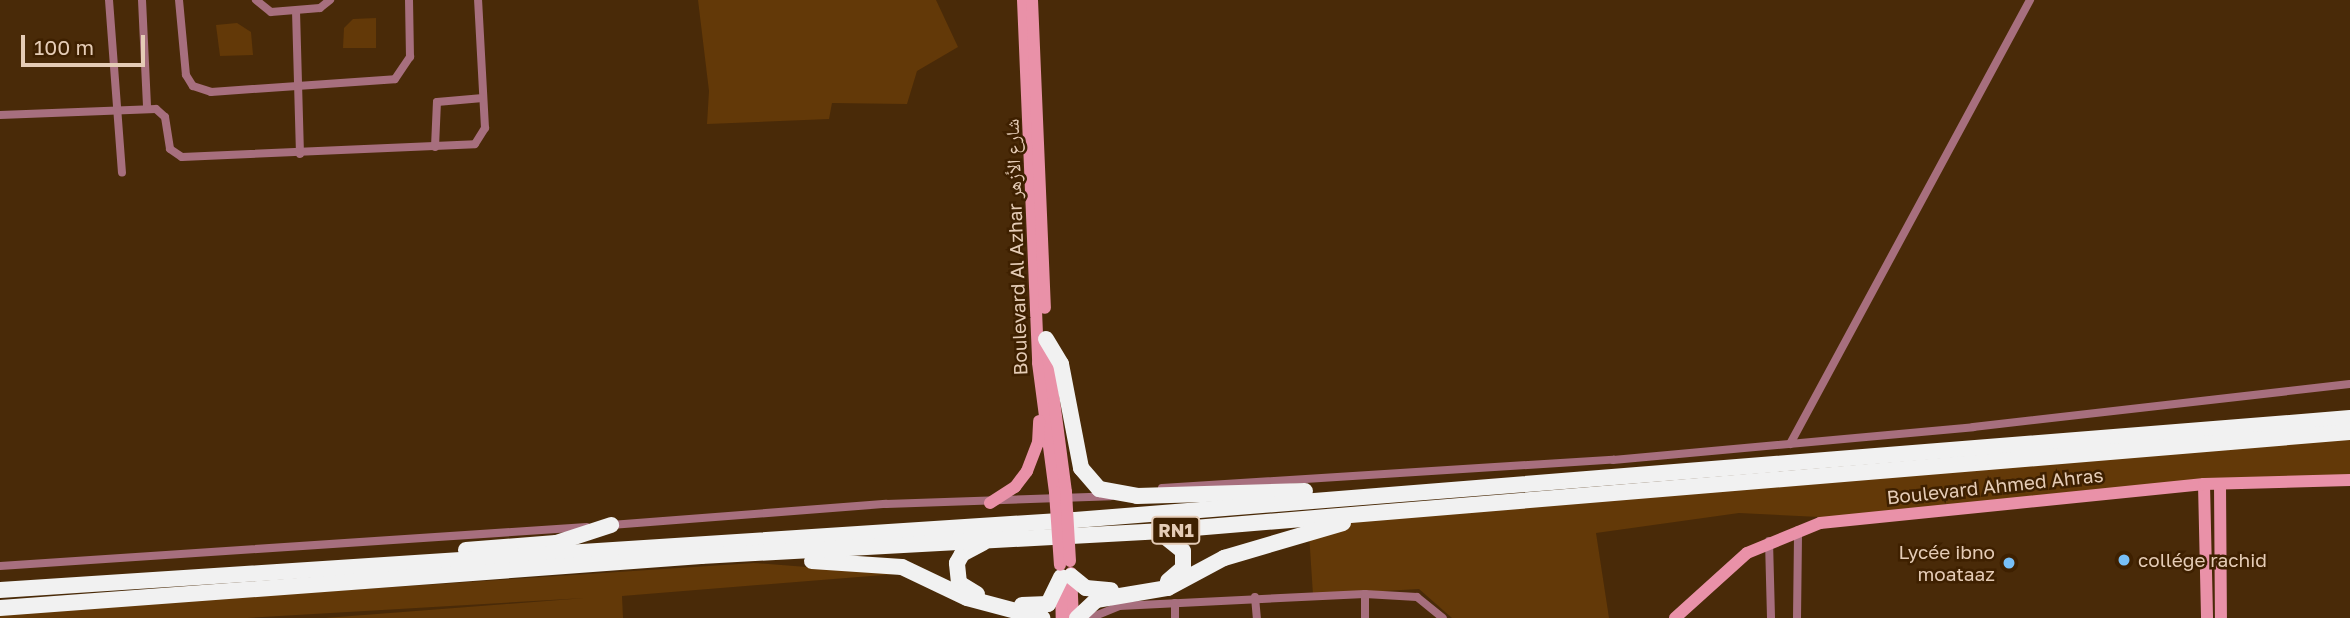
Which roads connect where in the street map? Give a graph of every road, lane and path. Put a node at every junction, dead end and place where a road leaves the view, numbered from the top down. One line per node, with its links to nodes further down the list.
1 (109, 0): 15 (street)
2 (142, 0): 14 (street)
3 (179, 0): 12 (street)
4 (257, 0): 11 (street)
5 (330, 0): 11 (street)
6 (410, 0): 12 (street)
7 (478, 0): 13 (street)
8 (1023, 0): 20 (main road, Boulevard Al Azhar شارع الأزهر)
9 (1032, 0): 21 (main road, Boulevard Al Azhar شارع الأزهر)
10 (2030, 0): 27 (street)
11 (296, 11): 12 (street)
12 (298, 86): 18 (street)
13 (483, 98): 17 (street); 17 (street)
14 (147, 108): 15 (street); 18 (street)
15 (116, 110): 16 (street); 19 (street)
16 (0, 115)
17 (435, 148): 18 (street)
18 (300, 154)
19 (122, 173)
20 (1037, 316): 31 (main road, Boulevard Al Azhar شارع الأزهر); 34 (main road)
21 (1046, 339): 31 (main road, Boulevard Al Azhar شارع الأزهر); 32 (highway)
22 (2350, 384): 27 (street)
23 (2350, 409): 25 (highway)
24 (2350, 418): 25 (highway, RN1)
25 (2306, 430): 26 (highway); 33 (highway, RN1); 35 (highway, RN1)
26 (2350, 434)
27 (1790, 444): 32 (street)
28 (2350, 480): 30 (main road, Boulevard Ahmed Ahras)
29 (2204, 484): 30 (main road, Boulevard Ahmed Ahras); 37 (main road, Boulevard Ahmed Ahras); 64 (main road)
30 (2220, 484): 65 (main road)
31 (1061, 492): 44 (main road, bridge)
32 (1122, 494): 33 (highway); 34 (street)
33 (1388, 496): 42 (highway, RN1)
34 (990, 503): 36 (street)
35 (1486, 505): 38 (highway, RN1); 55 (highway)
36 (611, 525): 42 (highway); 43 (street)
37 (1798, 530): 40 (main road, Boulevard Ahmed Ahras); 63 (street)
38 (1158, 531): 39 (highway, RN1); 44 (highway)
39 (995, 538): 41 (highway, RN1); 44 (highway)
40 (1769, 541): 61 (main road, Boulevard Ahmed Ahras); 62 (street)
41 (701, 556): 51 (highway, RN1); 53 (highway)
42 (421, 564): 46 (highway, RN1)
43 (0, 566)
44 (1066, 570): 54 (main road); 55 (main road)
45 (0, 580): 46 (highway)
46 (97, 582): 47 (highway, RN1)
47 (0, 590)
48 (1365, 594): 49 (street); 59 (street); 60 (street)
49 (1255, 597): 50 (street); 58 (street)
50 (1175, 603): 52 (street); 57 (street)
51 (0, 608)
52 (1102, 614): 56 (street)
53 (1042, 618)
54 (1062, 618)
55 (1075, 618)
56 (1090, 618)
57 (1175, 618)
58 (1257, 618)
59 (1365, 618)
60 (1443, 618)
61 (1675, 618)
62 (1771, 618)
63 (1797, 618)
64 (2207, 618)
65 (2221, 618)

